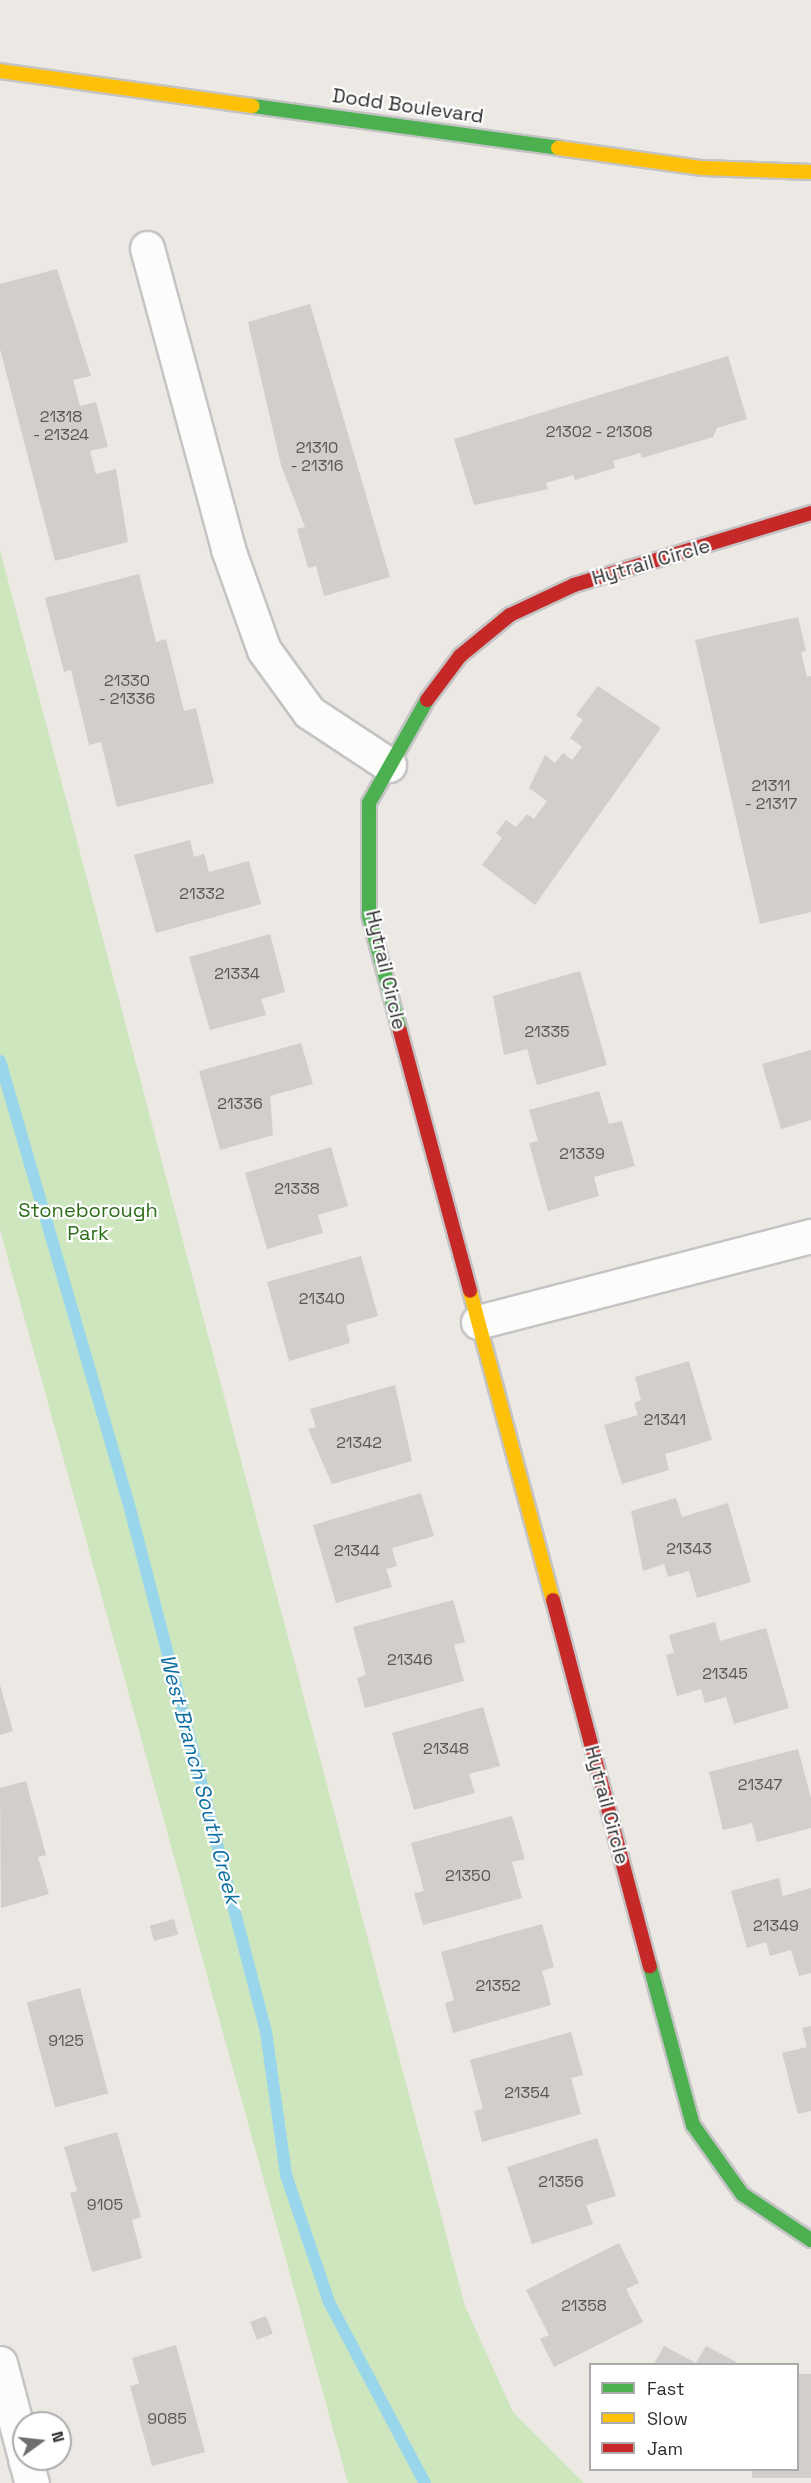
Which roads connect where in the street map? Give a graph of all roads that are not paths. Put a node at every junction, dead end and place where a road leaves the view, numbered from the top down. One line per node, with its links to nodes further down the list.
1 (0, 71): 2 (street, Dodd Boulevard)
2 (811, 172)
3 (147, 248): 5 (street)
4 (811, 513): 5 (street, Hytrail Circle)
5 (389, 765): 7 (street, Hytrail Circle)
6 (811, 1236): 7 (street)
7 (478, 1322): 8 (street, Hytrail Circle)
8 (811, 2240)
9 (0, 2363): 10 (street)
10 (13, 2411)

